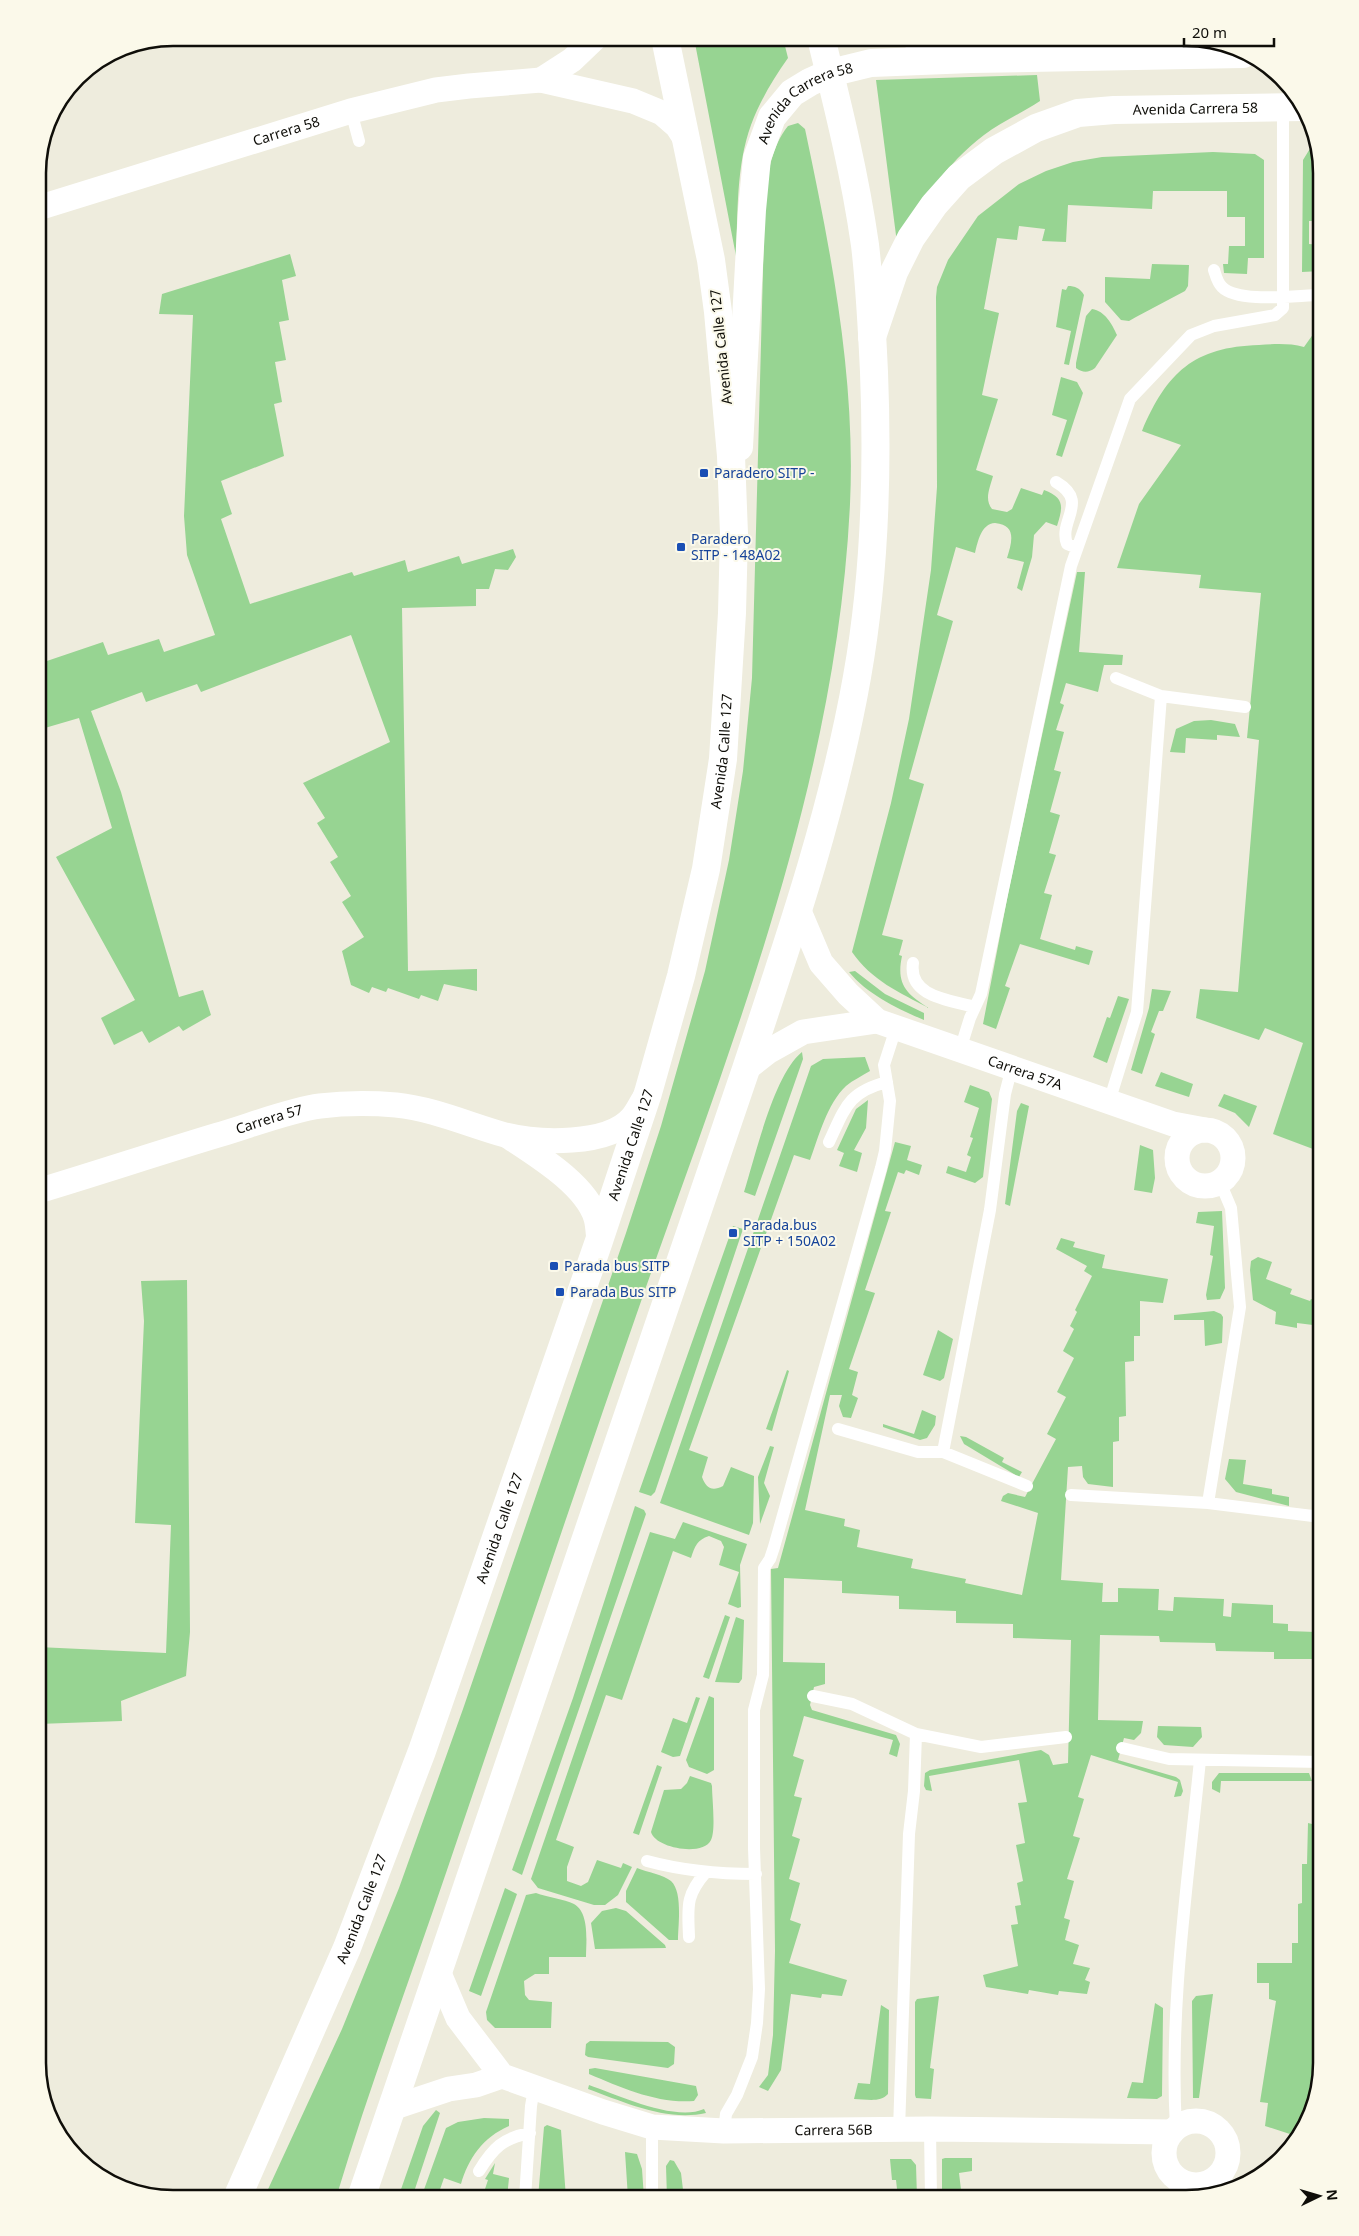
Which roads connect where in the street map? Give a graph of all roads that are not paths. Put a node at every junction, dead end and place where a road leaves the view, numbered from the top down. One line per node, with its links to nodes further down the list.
1 (586, 47): 8 (street, Carrera 58)
2 (666, 47): 12 (main road, Avenida Calle 127)
3 (823, 47): 7 (main road)
4 (936, 47): 6 (main road)
5 (1230, 54): 6 (main road, Avenida Carrera 58)
6 (971, 58): 7 (main road, Avenida Carrera 58)
7 (830, 73): 17 (main road); 19 (main road, Avenida Carrera 58)
8 (541, 80): 10 (street, Carrera 58); 12 (street, Carrera 58)
9 (1293, 107): 16 (lane); 17 (main road, Avenida Carrera 58)
10 (351, 111): 11 (lane); 13 (street, Carrera 58)
11 (359, 141)
12 (688, 143): 19 (main road, Avenida Calle 127)
13 (47, 205)
14 (1214, 270): 16 (lane)
15 (1313, 295): 16 (lane)
16 (1283, 296): 20 (lane)
17 (872, 337): 24 (main road)
18 (1056, 482): 20 (lane)
19 (734, 534): 32 (main road, Avenida Calle 127)
20 (1077, 548): 26 (lane)
21 (1116, 678): 22 (lane)
22 (1161, 696): 23 (lane); 33 (lane)
23 (1245, 708)
24 (799, 911): 27 (street, Carrera 57A); 30 (main road)
25 (913, 962): 26 (lane)
26 (975, 1007): 28 (lane)
27 (886, 1024): 28 (street, Carrera 57A); 30 (street, Carrera 57A); 31 (lane)
28 (960, 1050): 29 (street, Carrera 57A)
29 (1012, 1067): 33 (street, Carrera 57A); 43 (lane)
30 (746, 1069): 58 (main road)
31 (887, 1082): 37 (lane); 56 (lane)
32 (648, 1093): 36 (street, Carrera 57); 41 (main road, Avenida Calle 127)
33 (1109, 1102): 34 (street, Carrera 57A)
34 (1173, 1124): 35 (street, Carrera 57A); 38 (street)
35 (1205, 1130): 38 (street); 39 (street, Carrera 57A)
36 (507, 1135): 40 (street, Carrera 57); 41 (street, Carrera 57)
37 (829, 1142)
38 (1178, 1152): 39 (street)
39 (1220, 1182): 46 (lane)
40 (46, 1189)
41 (599, 1241): 68 (main road, Avenida Calle 127)
42 (838, 1428): 43 (lane)
43 (943, 1452): 44 (lane)
44 (1026, 1486)
45 (1071, 1496): 46 (lane)
46 (1208, 1503): 47 (lane)
47 (1313, 1516)
48 (813, 1696): 49 (lane)
49 (916, 1734): 50 (lane); 64 (lane)
50 (1066, 1737)
51 (1122, 1748): 52 (lane)
52 (1200, 1760): 53 (lane); 65 (lane)
53 (1313, 1762)
54 (647, 1861): 55 (lane)
55 (706, 1872): 56 (lane); 57 (lane)
56 (756, 1874): 66 (lane)
57 (689, 1937)
58 (438, 1971): 59 (street); 61 (main road)
59 (502, 2076): 60 (street, Carrera 56B); 61 (street)
60 (534, 2089): 62 (street, Carrera 56B); 67 (lane)
61 (392, 2108): 73 (main road)
62 (652, 2127): 66 (street, Carrera 56B); 75 (lane)
63 (930, 2129): 64 (street, Carrera 56B); 65 (street, Carrera 56B); 76 (lane)
64 (899, 2130): 66 (street, Carrera 56B)
65 (1174, 2130): 70 (street, Carrera 56B); 70 (street, Carrera 56B)
66 (724, 2131)
67 (530, 2133): 69 (lane); 74 (lane)
68 (252, 2168): 71 (street); 72 (main road, Avenida Calle 127)
69 (479, 2171)
70 (1210, 2187)
71 (238, 2189)
72 (241, 2189)
73 (364, 2189)
74 (526, 2189)
75 (652, 2189)
76 (930, 2190)

